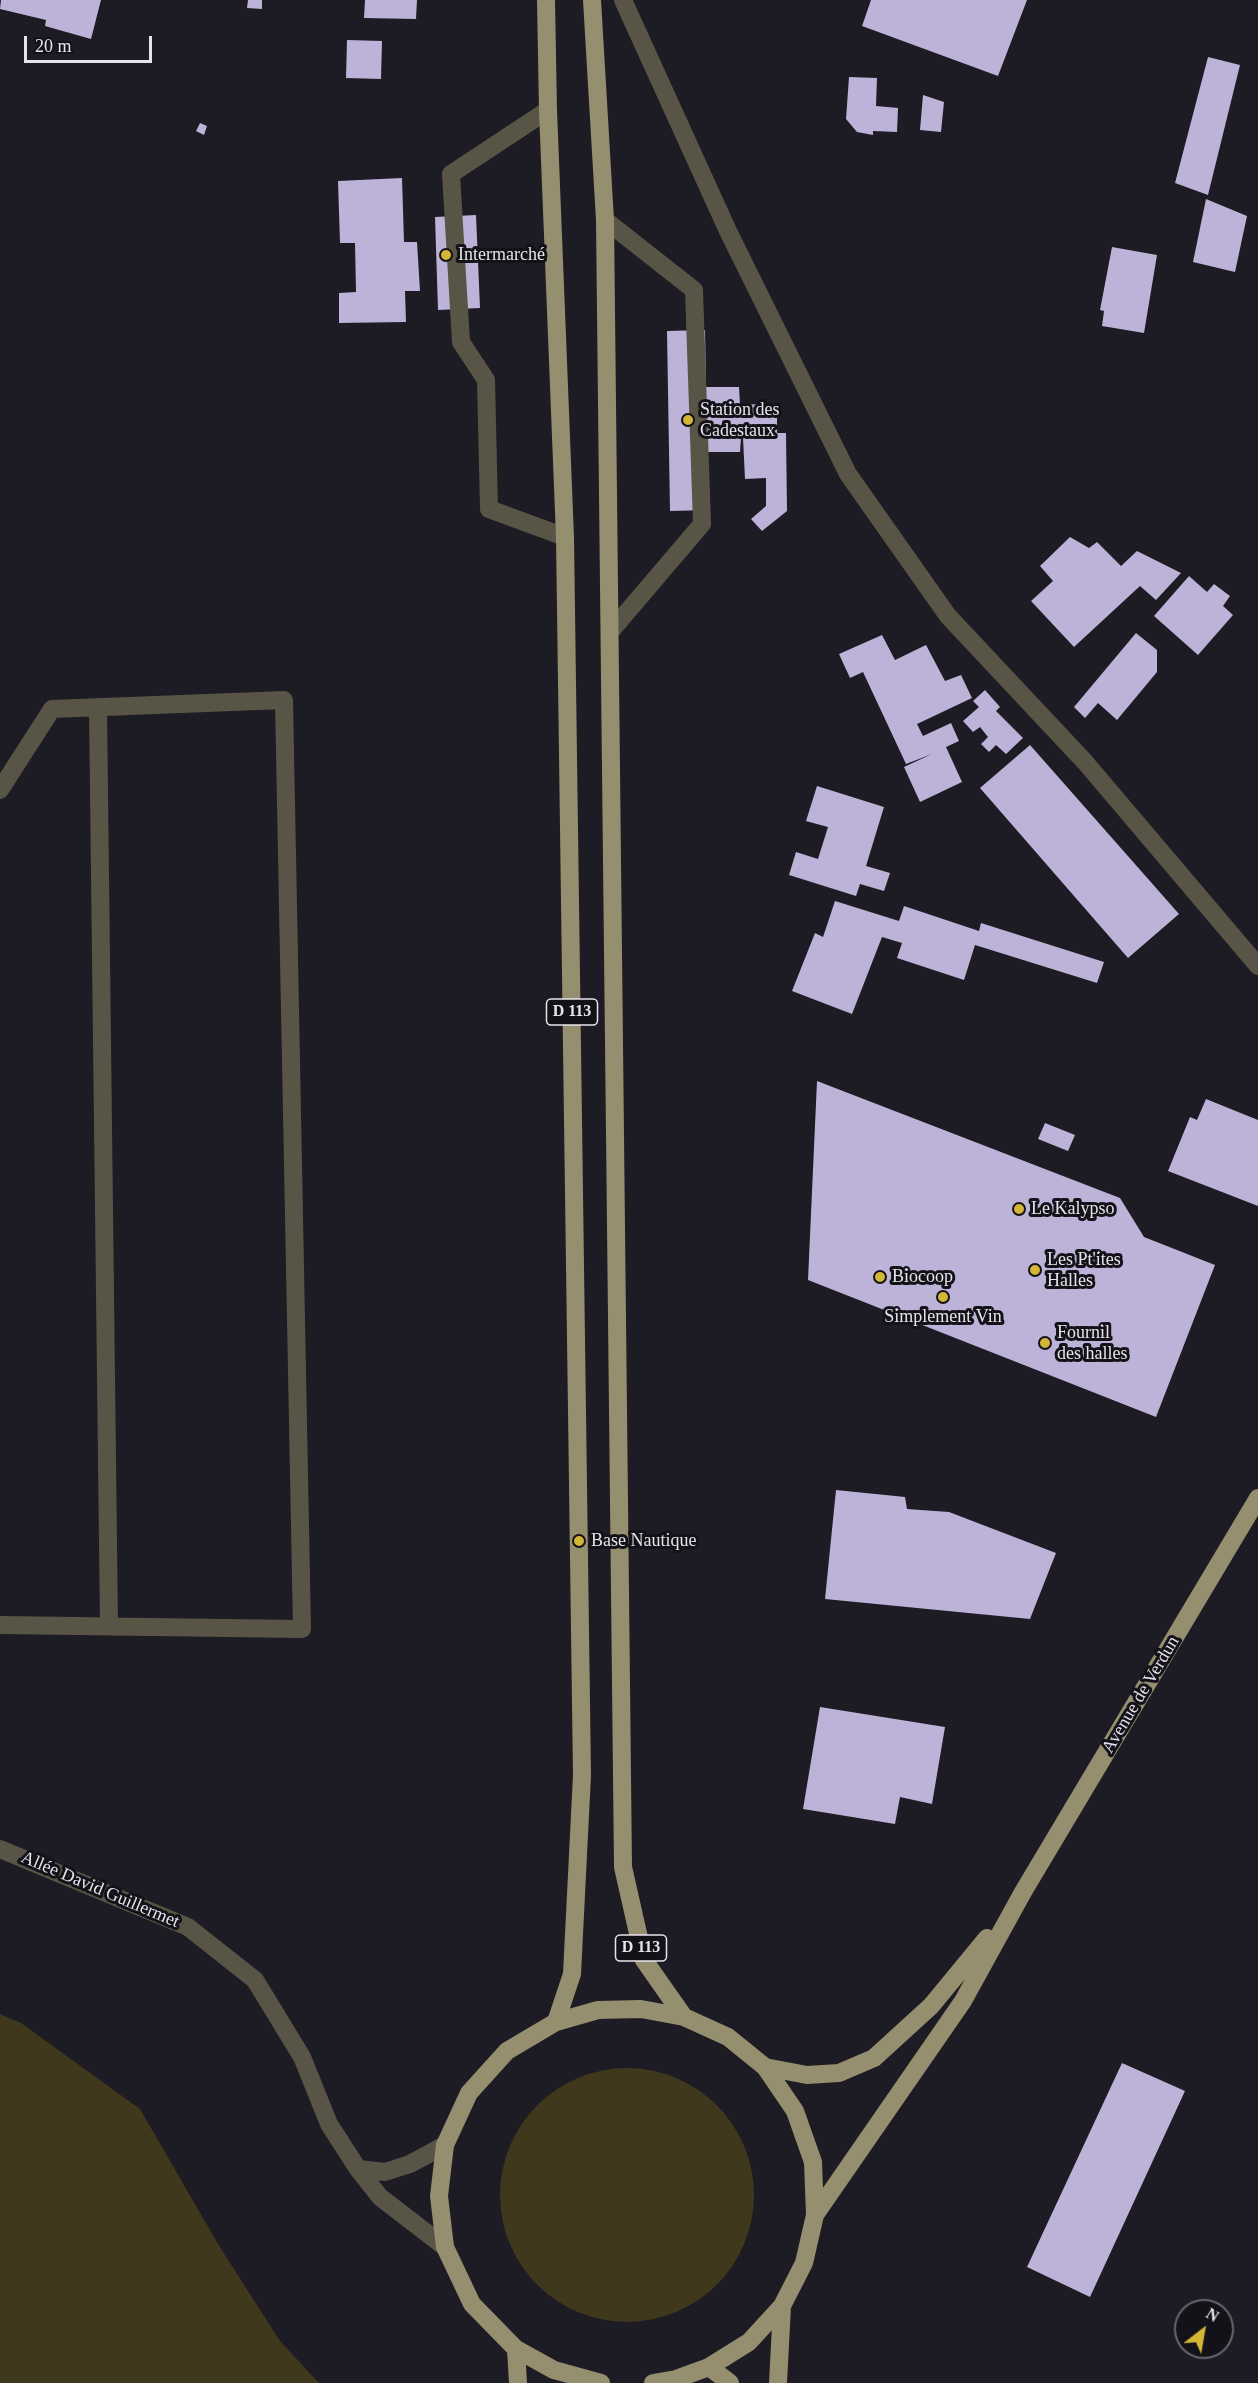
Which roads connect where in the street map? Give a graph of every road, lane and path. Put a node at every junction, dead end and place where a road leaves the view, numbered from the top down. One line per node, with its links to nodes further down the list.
1 (546, 0): 4 (main road, D 113)
2 (592, 0): 5 (main road, D 113)
3 (623, 0): 10 (street)
4 (548, 110): 6 (main road, D 113); 6 (street)
5 (605, 220): 7 (main road, D 113); 7 (street)
6 (565, 537): 17 (main road, D 113)
7 (610, 632): 16 (main road, D 113)
8 (98, 708): 9 (street); 13 (street); 13 (street)
9 (0, 790)
10 (1258, 966)
11 (1258, 1498): 15 (main road, Avenue de Verdun)
12 (0, 1625): 13 (street)
13 (109, 1626)
14 (0, 1849): 20 (street, Allée David Guillermet)
15 (1023, 1892): 18 (main road); 21 (main road)
16 (684, 2017): 17 (main road); 18 (main road)
17 (556, 2022): 19 (main road)
18 (765, 2067): 21 (main road)
19 (445, 2145): 20 (street); 22 (main road)
20 (358, 2169): 22 (street, Allée David Guillermet)
21 (815, 2215): 23 (main road)
22 (445, 2247): 24 (main road)
23 (782, 2306): 25 (main road); 30 (main road)
24 (516, 2349): 26 (main road); 27 (main road)
25 (709, 2367): 28 (main road); 29 (main road)
26 (518, 2383)
27 (601, 2383)
28 (653, 2383)
29 (730, 2383)
30 (778, 2383)

